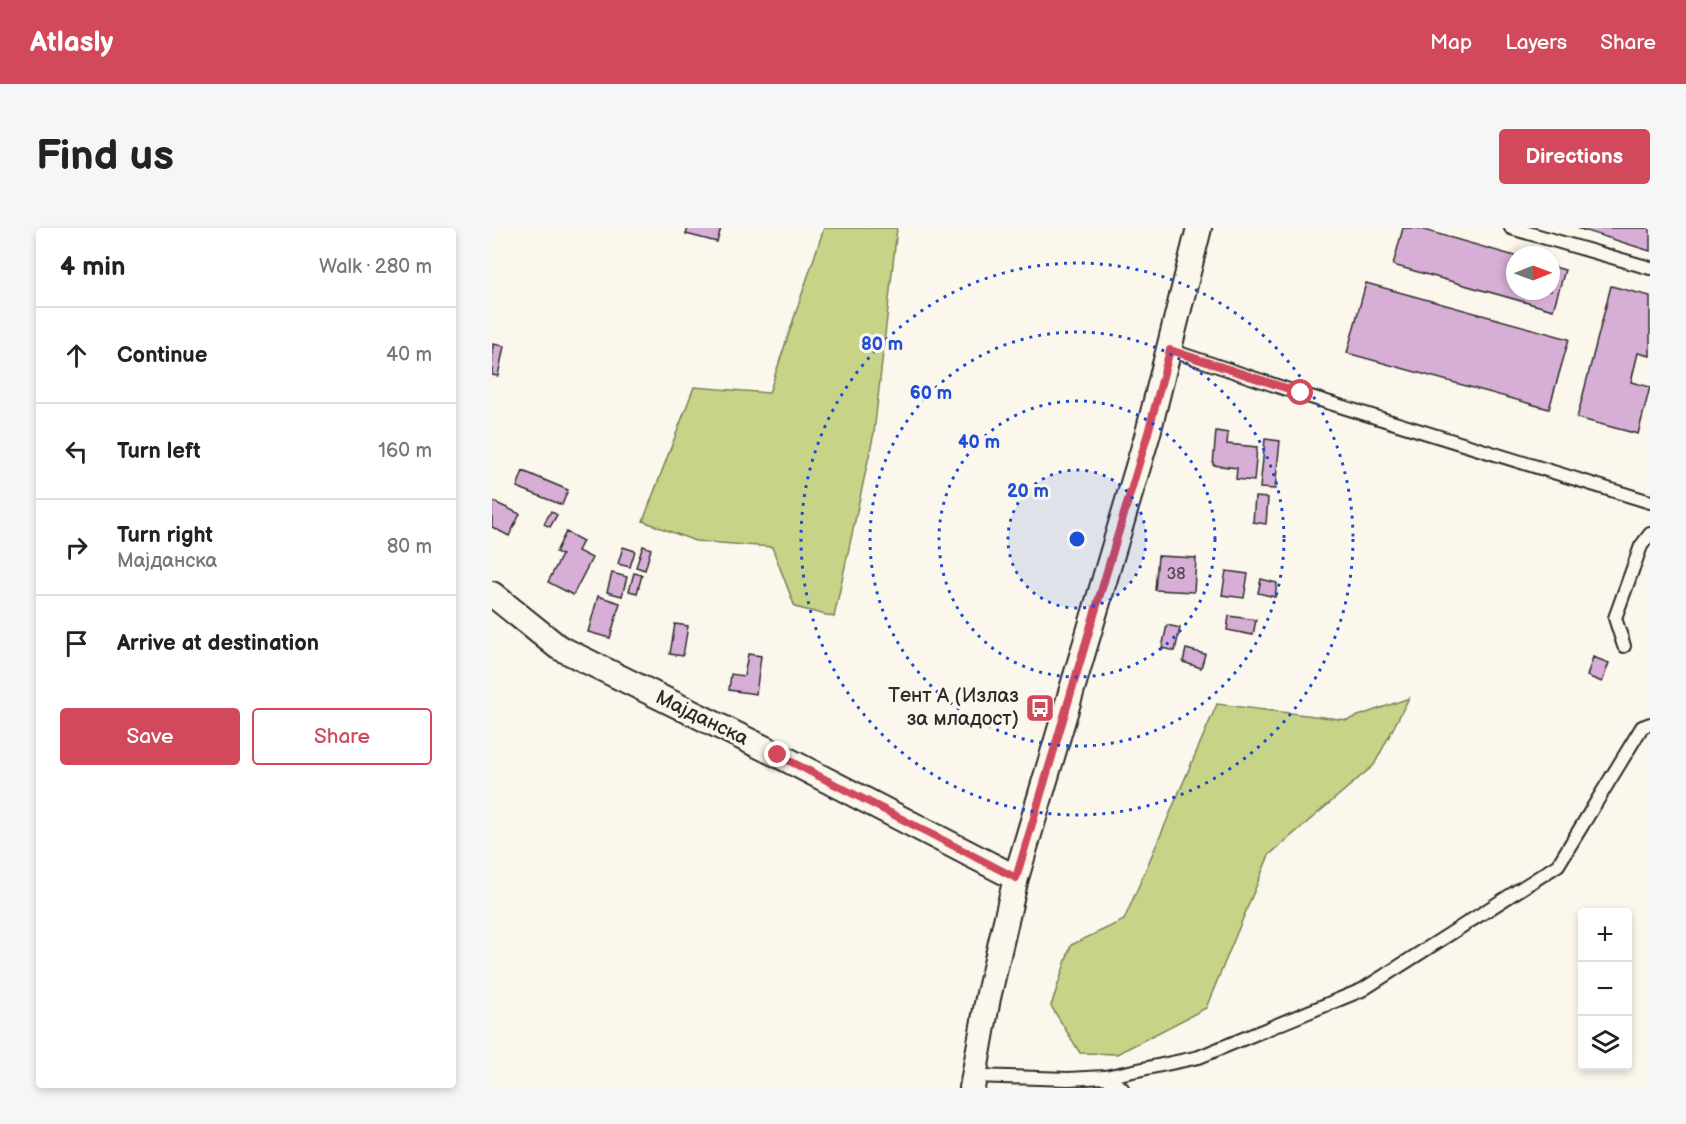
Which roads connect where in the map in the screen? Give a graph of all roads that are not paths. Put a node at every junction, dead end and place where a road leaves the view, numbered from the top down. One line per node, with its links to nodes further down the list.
1 (1199, 228): 4 (street)
2 (1511, 228): 3 (lane)
3 (1650, 268)
4 (1170, 350): 5 (lane); 10 (street)
5 (1650, 502)
6 (1650, 534): 8 (lane)
7 (492, 594): 10 (street, Мајданска)
8 (1624, 646)
9 (1650, 724): 11 (lane)
10 (1016, 878): 12 (street)
11 (1105, 1077): 12 (lane); 13 (lane)
12 (973, 1082)
13 (1122, 1088)

